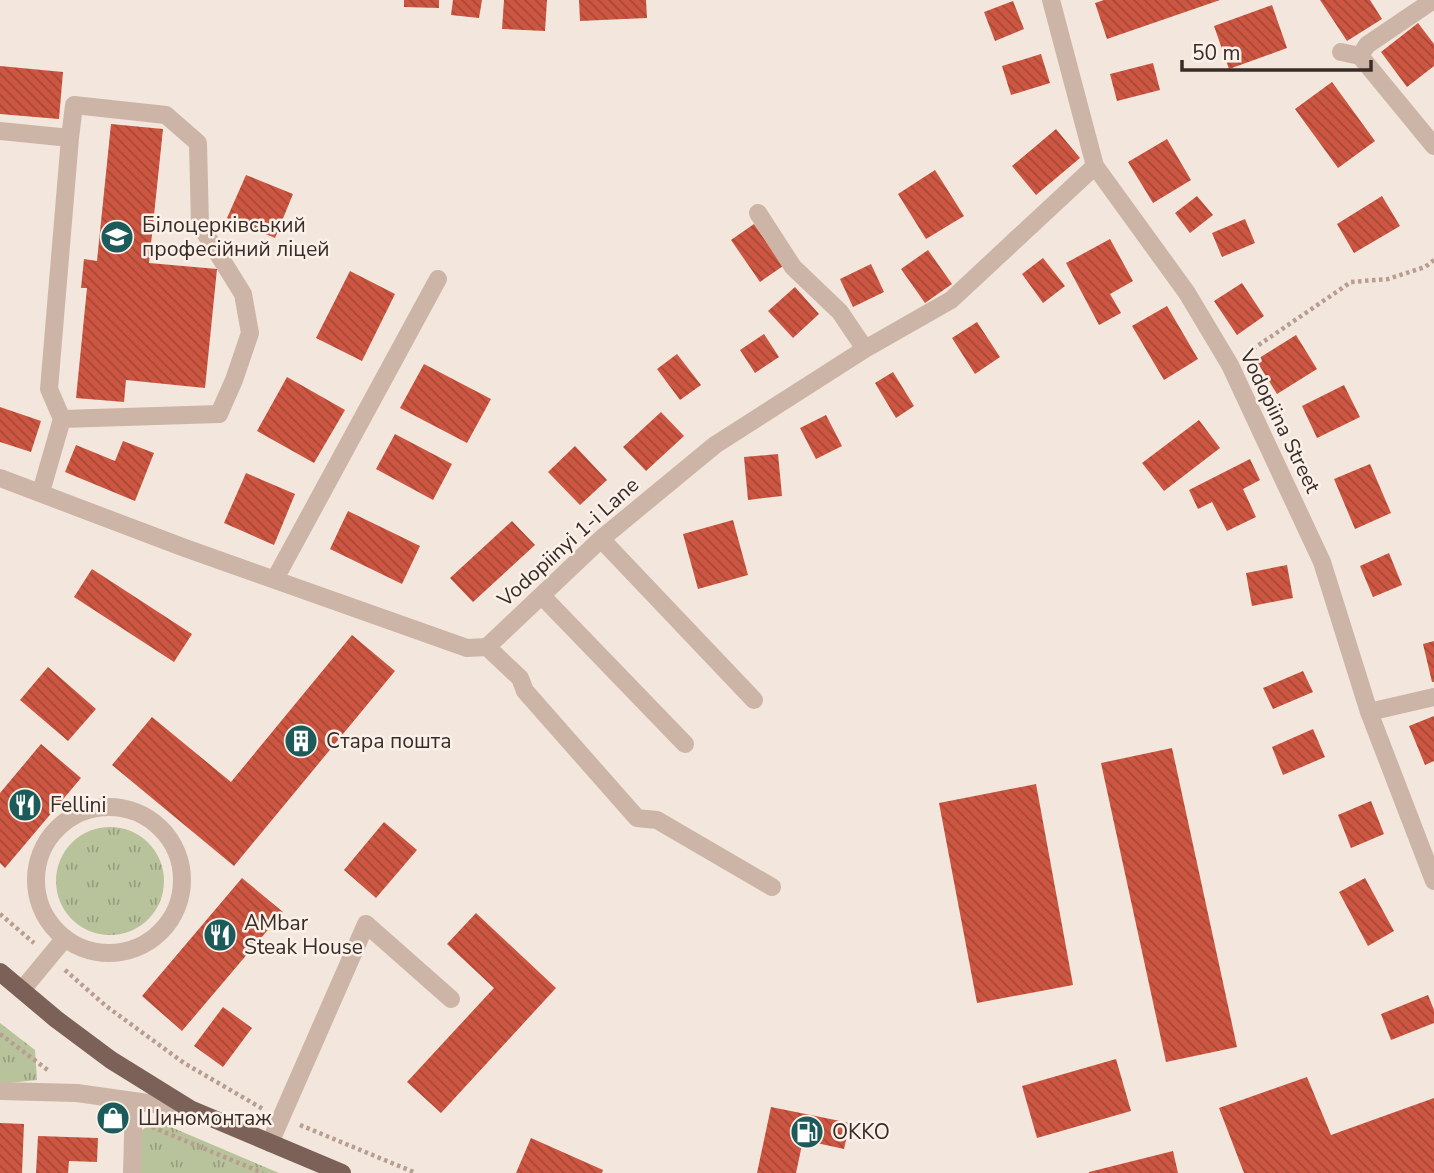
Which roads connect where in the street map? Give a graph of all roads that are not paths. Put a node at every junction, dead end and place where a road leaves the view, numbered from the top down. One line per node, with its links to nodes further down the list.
1 (1051, 0): 8 (street, Vodopiina Street)
2 (1432, 1): 4 (street)
3 (1341, 52): 4 (street)
4 (1360, 57): 7 (street)
5 (0, 131): 6 (street)
6 (70, 138): 12 (street); 12 (street)
7 (1434, 146)
8 (1095, 166): 11 (street, Vodopiinyi 1-i Lane); 21 (street, Vodopiina Street)
9 (758, 213): 11 (street)
10 (438, 279): 16 (street)
11 (865, 349): 15 (street, Vodopiinyi 1-i Lane)
12 (62, 419): 14 (street)
13 (0, 478): 14 (street)
14 (41, 492): 16 (street)
15 (601, 539): 17 (street, Vodopiinyi 1-i Lane); 20 (street)
16 (275, 579): 18 (street)
17 (542, 596): 18 (street, Vodopiinyi 1-i Lane); 22 (street)
18 (487, 647): 24 (street)
19 (1434, 697): 21 (street)
20 (754, 700)
21 (1369, 712): 23 (street, Vodopiina Street)
22 (685, 744)
23 (1434, 881)
24 (772, 887)
25 (65, 938): 25 (street); 27 (street)
26 (0, 972): 27 (main road)
27 (22, 990): 31 (main road)
28 (451, 999): 32 (street)
29 (0, 1091): 30 (street)
30 (134, 1101): 31 (street); 33 (street)
31 (190, 1109): 32 (main road)
32 (270, 1143): 34 (main road)
33 (132, 1173)
34 (342, 1173)

